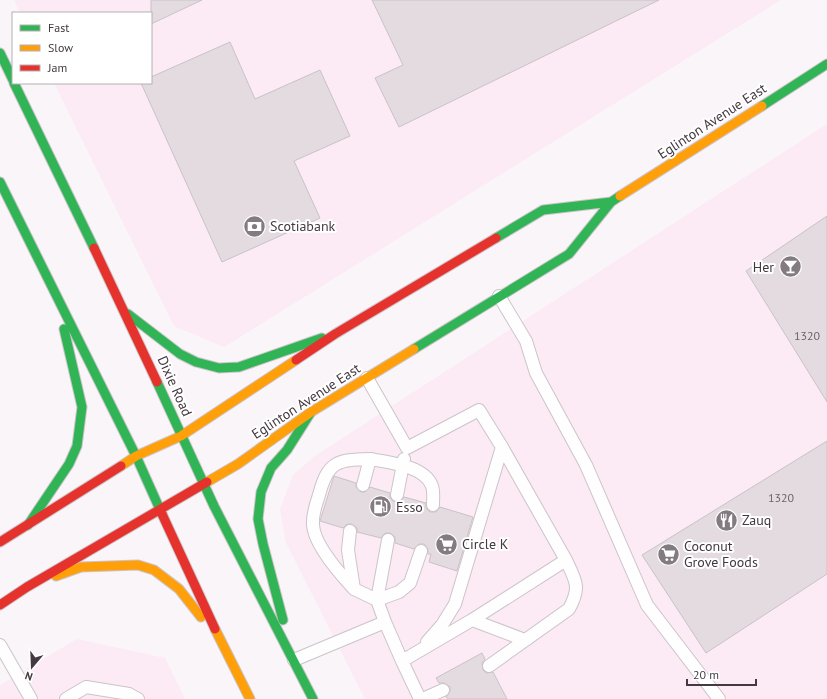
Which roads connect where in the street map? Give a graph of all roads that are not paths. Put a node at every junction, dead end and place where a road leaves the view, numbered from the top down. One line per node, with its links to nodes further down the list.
1 (0, 54): 3 (main road)
2 (827, 64): 6 (main road, Eglinton Avenue East)
3 (12, 78)
4 (14, 84): 9 (main road, Dixie Road)
5 (0, 182): 7 (main road)
6 (611, 202): 8 (main road, Eglinton Avenue East); 10 (main road, Eglinton Avenue East)
7 (56, 293): 16 (main road); 24 (main road)
8 (499, 296): 11 (main road, Eglinton Avenue East); 51 (lane)
9 (125, 312): 10 (main road); 13 (main road, Dixie Road)
10 (335, 334): 13 (main road, Eglinton Avenue East)
11 (367, 378): 12 (main road, Eglinton Avenue East); 15 (lane)
12 (311, 412): 19 (main road, Eglinton Avenue East); 40 (main road)
13 (181, 436): 16 (main road, Eglinton Avenue East); 19 (main road, Dixie Road)
14 (502, 447): 15 (lane); 29 (lane); 39 (lane)
15 (407, 448): 18 (lane)
16 (136, 456): 23 (main road); 24 (main road, Eglinton Avenue East)
17 (370, 459): 18 (lane); 20 (lane); 31 (lane)
18 (403, 465): 21 (lane); 22 (lane)
19 (205, 484): 23 (main road, Eglinton Avenue East); 40 (main road, Dixie Road)
20 (363, 485)
21 (397, 495)
22 (433, 505)
23 (162, 509): 30 (main road, Eglinton Avenue East); 37 (main road)
24 (28, 525): 27 (main road, Eglinton Avenue East)
25 (350, 530): 31 (lane)
26 (388, 540): 32 (lane)
27 (0, 542)
28 (421, 551): 32 (lane)
29 (566, 560): 34 (lane); 36 (lane)
30 (27, 587): 33 (main road, Eglinton Avenue East); 37 (main road)
31 (354, 589): 32 (lane)
32 (376, 600): 35 (lane)
33 (0, 605)
34 (472, 620): 36 (lane); 39 (lane)
35 (385, 622): 40 (lane); 41 (lane)
36 (525, 640): 42 (lane)
37 (221, 641): 47 (main road)
38 (0, 645): 44 (lane)
39 (422, 648): 41 (lane)
40 (294, 660): 48 (main road, Dixie Road)
41 (402, 661): 49 (lane)
42 (489, 666)
43 (443, 690): 50 (lane)
44 (31, 699)
45 (66, 699): 46 (lane)
46 (138, 699)
47 (250, 699)
48 (313, 699)
49 (420, 699)
50 (423, 699)
51 (719, 699)

